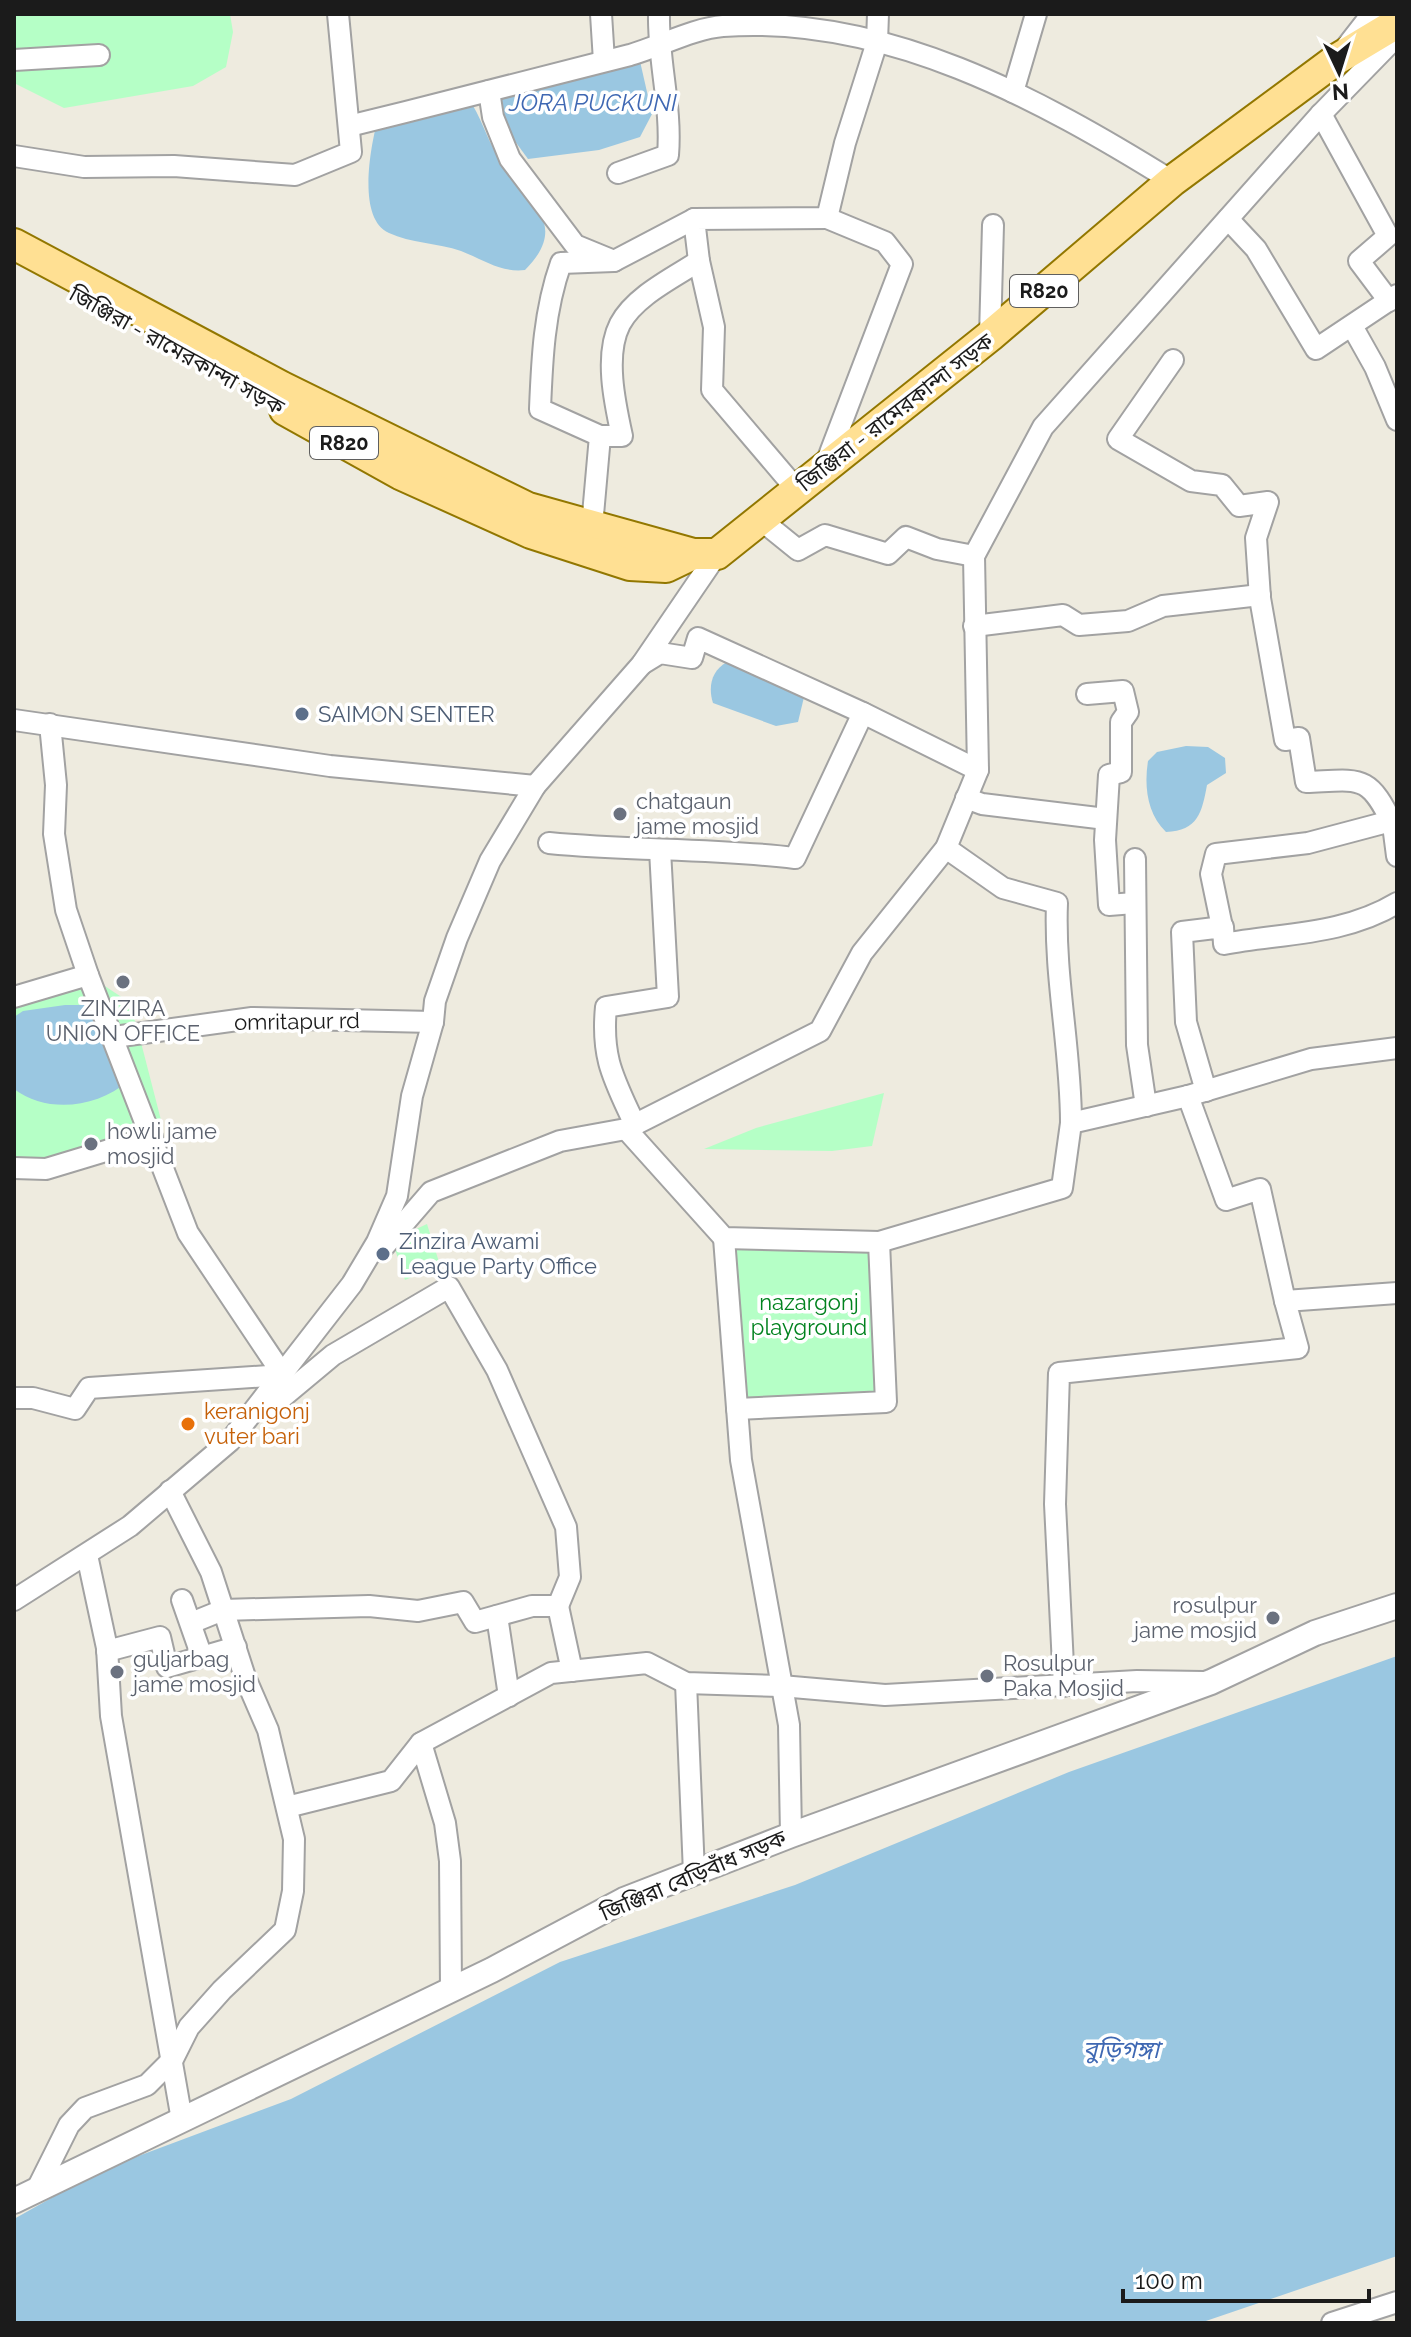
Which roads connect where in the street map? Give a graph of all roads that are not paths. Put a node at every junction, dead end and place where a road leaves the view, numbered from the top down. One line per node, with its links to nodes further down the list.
1 (338, 14): 19 (street)
2 (601, 14): 15 (street)
3 (659, 14): 11 (street)
4 (878, 14): 10 (street)
5 (1036, 14): 17 (street)
6 (1372, 14): 13 (street)
7 (799, 20): 10 (street); 11 (street)
8 (1397, 23): 13 (main road, জিঞ্জিরা - রামেরকান্দা সড়ক / R820)
9 (1397, 36): 18 (street)
10 (877, 42): 17 (street); 23 (street)
11 (658, 47): 15 (street); 21 (street)
12 (99, 55): 14 (street)
13 (1337, 59): 22 (main road, জিঞ্জিরা - রামেরকান্দা সড়ক / R820)
14 (14, 60)
15 (604, 61): 16 (street)
16 (489, 91): 19 (street); 29 (street)
17 (1013, 92): 22 (street)
18 (1321, 114): 25 (street); 32 (street)
19 (349, 126): 20 (street)
20 (14, 156)
21 (618, 173)
22 (1172, 181): 34 (main road, জিঞ্জিরা - রামেরকান্দা সড়ক / R820)
23 (827, 218): 24 (street); 38 (street)
24 (694, 219): 29 (street); 30 (street)
25 (1228, 219): 33 (street); 43 (street)
26 (993, 225): 34 (street)
27 (14, 244): 31 (main road, জিঞ্জিরা - রামেরকান্দা সড়ক / R820)
28 (14, 261): 31 (main road, জিঞ্জিরা - রামেরকান্দা সড়ক / R820)
29 (614, 261): 37 (street)
30 (699, 261): 37 (street); 39 (street)
31 (72, 284): 41 (main road, জিঞ্জিরা - রামেরকান্দা সড়ক / R820); 42 (main road, জিঞ্জিরা - রামেরকান্দা সড়ক / R820)
32 (1393, 298): 33 (street)
33 (1352, 326): 36 (street)
34 (990, 336): 38 (main road, জিঞ্জিরা - রামেরকান্দা সড়ক / R820)
35 (1173, 360): 44 (street)
36 (1397, 420)
37 (600, 436): 41 (street)
38 (825, 466): 39 (main road, জিঞ্জিরা - রামেরকান্দা সড়ক / R820)
39 (797, 490): 40 (main road, জিঞ্জিরা - রামেরকান্দা সড়ক / R820)
40 (761, 520): 42 (main road, জিঞ্জিরা - রামেরকান্দা সড়ক / R820); 43 (street)
41 (592, 526): 42 (main road, জিঞ্জিরা - রামেরকান্দা সড়ক / R820)
42 (705, 554): 46 (street)
43 (974, 556): 45 (street)
44 (1260, 595): 45 (street); 55 (street)
45 (974, 626): 51 (street)
46 (642, 664): 48 (street); 52 (street)
47 (1087, 694): 54 (street)
48 (863, 713): 51 (street); 58 (street)
49 (14, 720): 50 (street)
50 (50, 724): 52 (street); 64 (street)
51 (978, 770): 53 (street)
52 (535, 786): 66 (street)
53 (966, 798): 54 (street); 57 (street)
54 (1106, 819): 61 (street)
55 (1394, 823): 59 (street); 63 (street)
56 (549, 843): 58 (street)
57 (946, 848): 71 (street); 72 (street)
58 (660, 850): 72 (street)
59 (1397, 856)
60 (1135, 859): 61 (street)
61 (1134, 903): 70 (street)
62 (1397, 903): 63 (street)
63 (1222, 927): 69 (street)
64 (88, 975): 65 (street); 67 (street)
65 (14, 997)
66 (433, 1022): 67 (street, omritapur rd); 77 (street)
67 (114, 1037): 73 (street)
68 (1397, 1048): 69 (street)
69 (1197, 1094): 70 (street); 79 (street)
70 (1146, 1106): 71 (street)
71 (1071, 1123): 76 (street)
72 (631, 1127): 75 (street); 77 (street)
73 (152, 1137): 74 (street); 80 (street)
74 (14, 1168)
75 (724, 1238): 76 (street); 82 (street)
76 (879, 1242): 82 (street)
77 (352, 1284): 80 (street)
78 (1397, 1293): 79 (street)
79 (1285, 1301): 100 (street)
80 (283, 1375): 81 (street); 83 (street)
81 (14, 1398)
82 (737, 1409): 99 (street)
83 (230, 1441): 84 (street); 88 (street)
84 (170, 1491): 85 (street); 90 (street)
85 (87, 1555): 86 (street); 94 (street)
86 (14, 1600)
87 (182, 1600): 92 (street)
88 (558, 1606): 91 (street); 96 (street)
89 (1397, 1606): 97 (street, জিঞ্জিরা বেড়িবাঁধ সড়ক)
90 (223, 1610): 91 (street); 92 (street); 93 (street)
91 (497, 1616): 101 (street)
92 (191, 1623): 95 (street)
93 (236, 1647): 95 (street); 103 (street)
94 (107, 1651): 95 (street); 107 (street)
95 (202, 1657)
96 (572, 1671): 98 (street); 101 (street)
97 (1211, 1682): 100 (street); 104 (street, জিঞ্জিরা বেড়িবাঁধ সড়ক)
98 (686, 1683): 99 (street); 105 (street)
99 (781, 1686): 100 (street); 104 (street)
100 (1064, 1686)
101 (509, 1696): 102 (street)
102 (421, 1743): 103 (street); 106 (street)
103 (287, 1807): 107 (street)
104 (791, 1835): 105 (street, জিঞ্জিরা বেড়িবাঁধ সড়ক)
105 (694, 1873): 106 (street, জিঞ্জিরা বেড়িবাঁধ সড়ক)
106 (451, 1989): 108 (street, জিঞ্জিরা বেড়িবাঁধ সড়ক)
107 (173, 2059): 108 (street); 109 (street)
108 (182, 2120): 109 (street, জিঞ্জিরা বেড়িবাঁধ সড়ক)
109 (37, 2189): 110 (street, জিঞ্জিরা বেড়িবাঁধ সড়ক)
110 (14, 2201)
111 (1397, 2302): 112 (street)
112 (1332, 2323)

